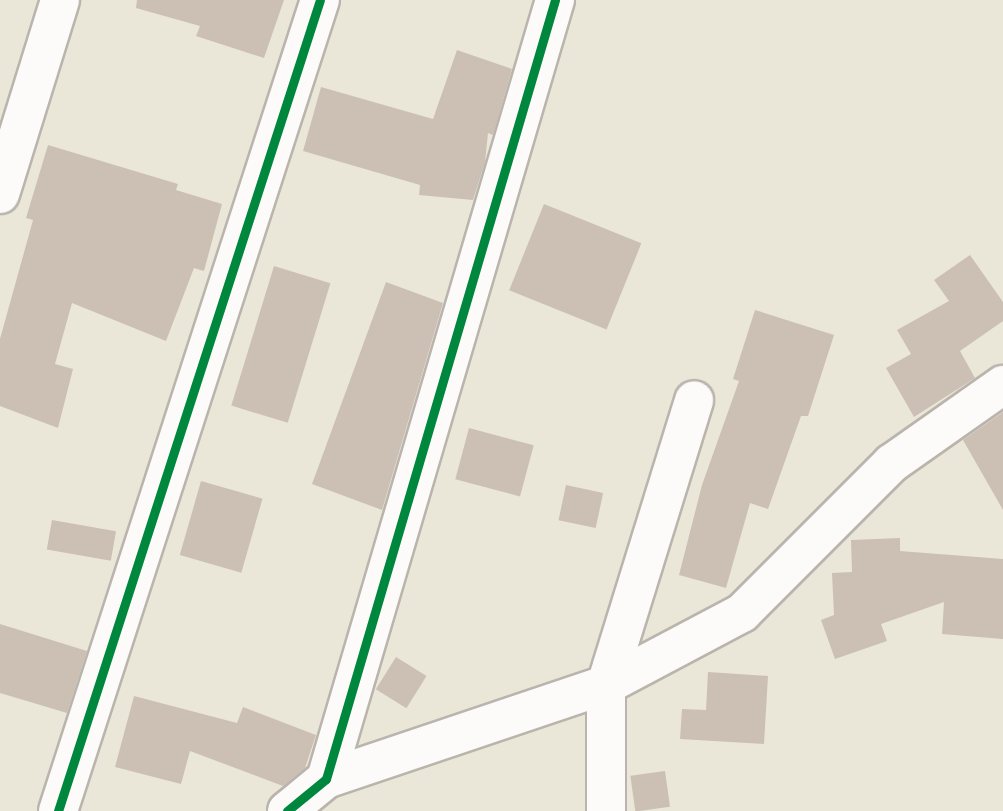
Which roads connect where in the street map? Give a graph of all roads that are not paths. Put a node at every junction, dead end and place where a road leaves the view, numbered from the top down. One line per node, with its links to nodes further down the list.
1 (60, 0): 4 (street)
2 (320, 0): 9 (street)
3 (555, 0): 8 (street)
4 (0, 194)
5 (1003, 385): 7 (street)
6 (694, 400): 7 (street)
7 (606, 685): 8 (street); 11 (street)
8 (326, 779): 10 (street)
9 (58, 811)
10 (287, 811)
11 (606, 811)

